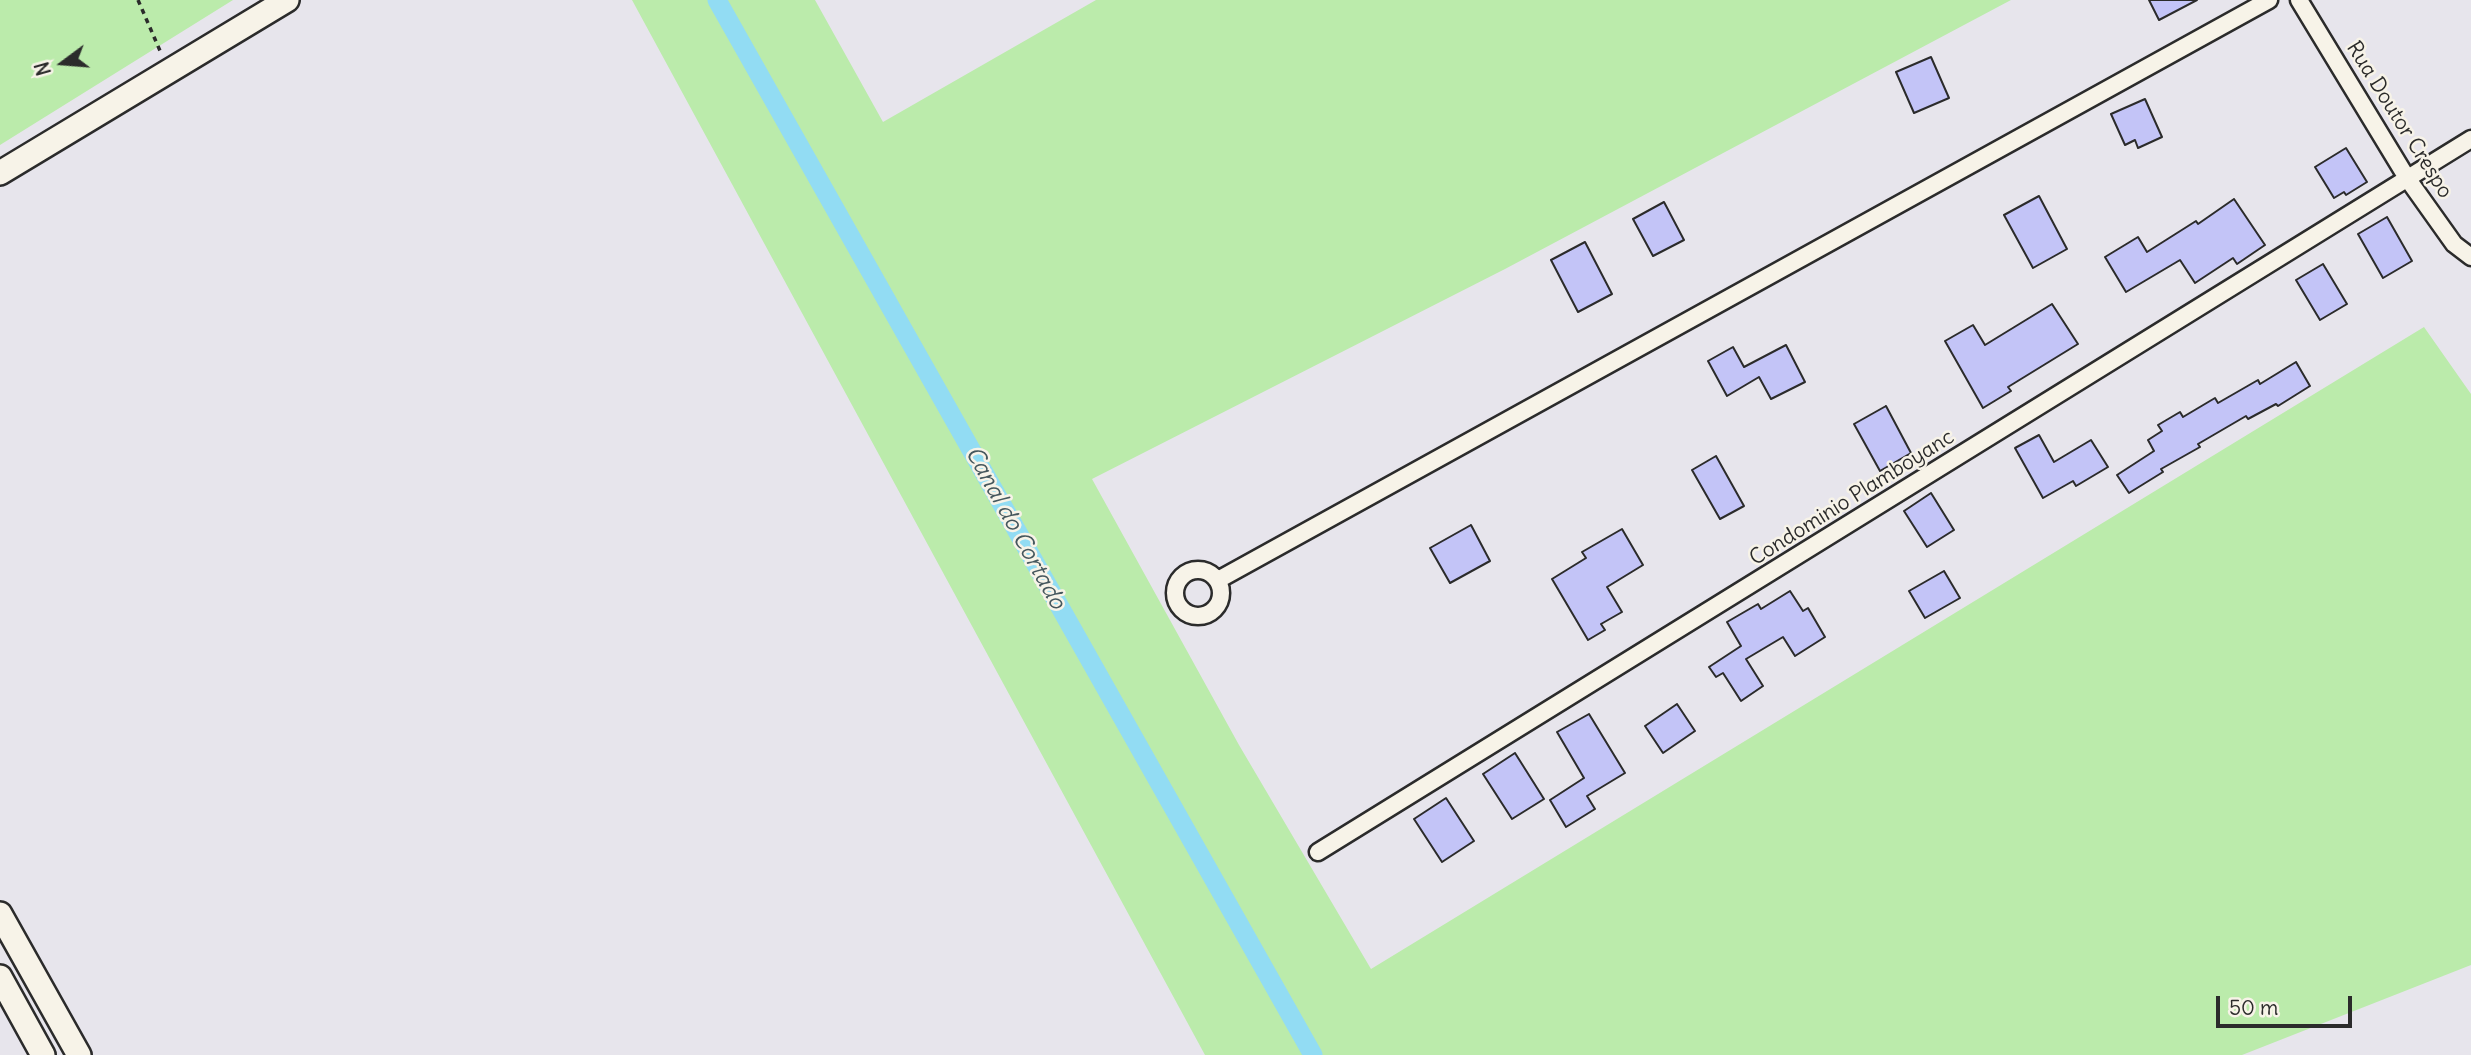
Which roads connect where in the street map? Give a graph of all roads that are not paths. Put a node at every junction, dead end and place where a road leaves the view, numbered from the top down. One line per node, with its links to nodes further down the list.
1 (287, 0): 5 (street)
2 (2269, 0): 8 (street)
3 (2299, 0): 6 (street, Rua Doutor Crespo)
4 (2471, 139): 6 (street, Condominio Plamboyanc)
5 (0, 173)
6 (2407, 178): 7 (street, Rua Doutor Crespo); 9 (street, Condominio Plamboyanc)
7 (2471, 257)
8 (1218, 580)
9 (1318, 852)
10 (0, 914): 13 (street)
11 (0, 977): 12 (street)
12 (43, 1055)
13 (79, 1055)

